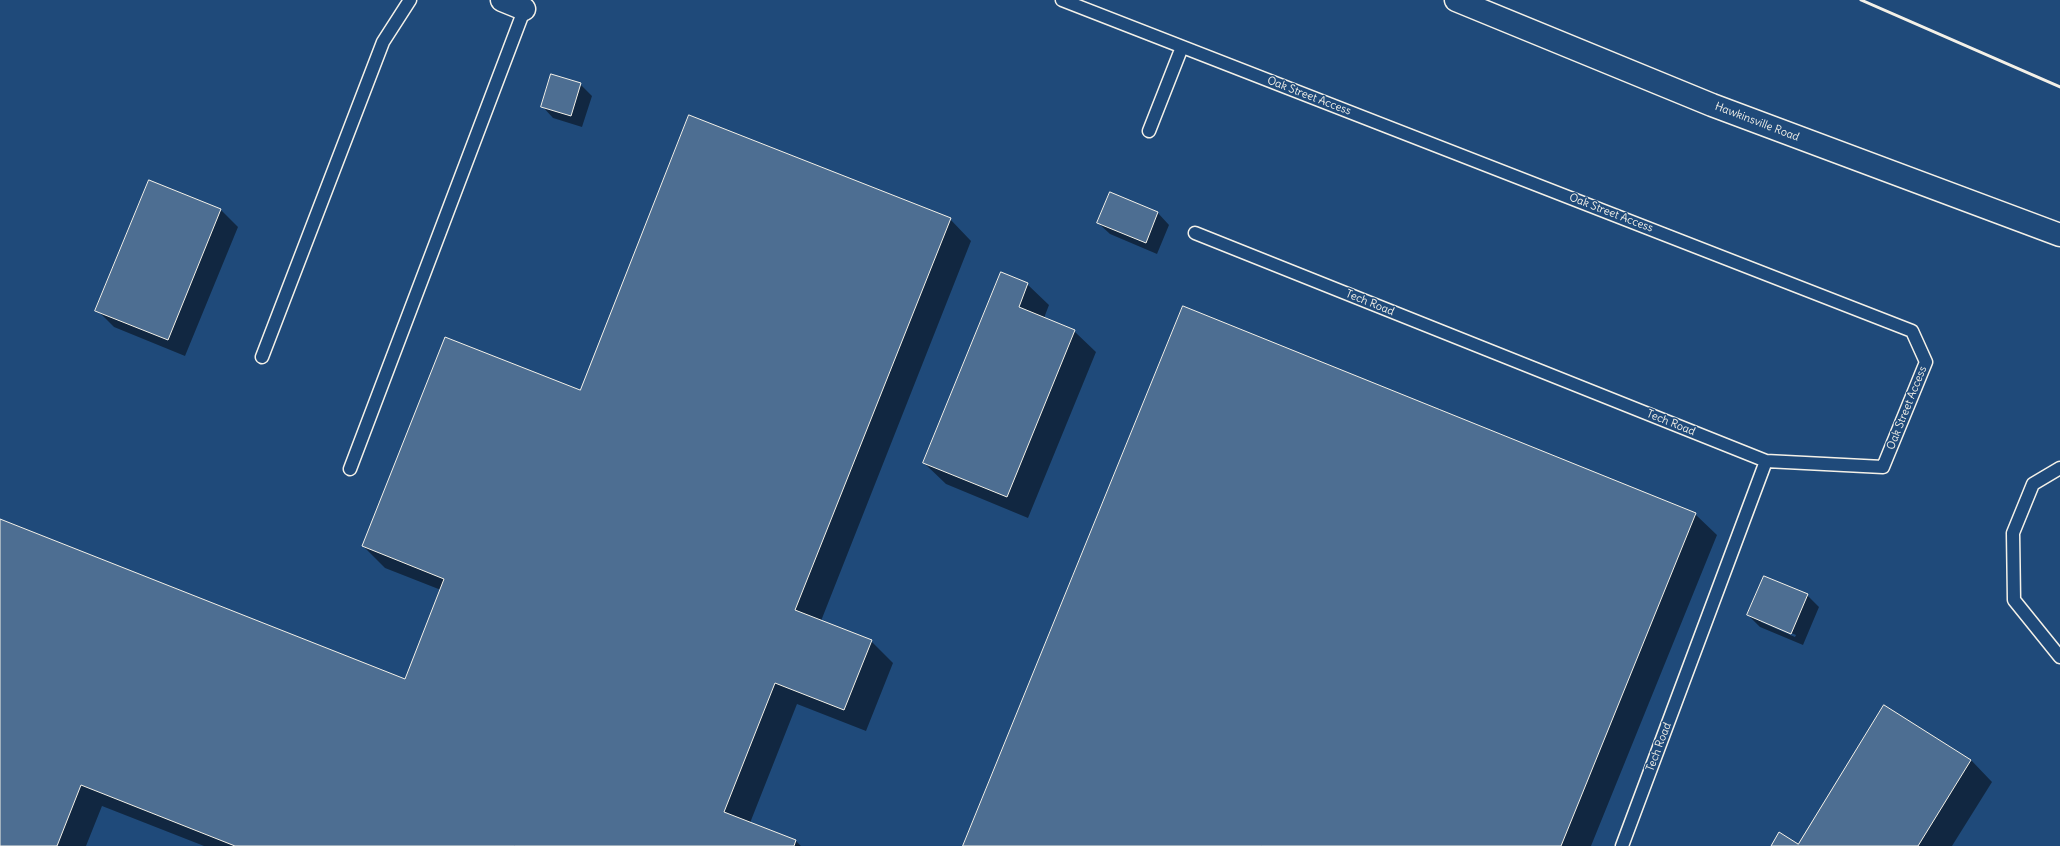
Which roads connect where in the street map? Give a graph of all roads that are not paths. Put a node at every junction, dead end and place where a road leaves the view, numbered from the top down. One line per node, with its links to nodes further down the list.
1 (410, 0): 10 (lane)
2 (502, 0): 5 (main road)
3 (1062, 0): 6 (lane, Oak Street Access)
4 (1456, 0): 9 (main road, Hawkinsville Road)
5 (526, 4): 13 (lane)
6 (1182, 47): 7 (lane); 11 (lane, Oak Street Access)
7 (1149, 131)
8 (1194, 233): 11 (lane, Tech Road)
9 (2060, 235)
10 (262, 357)
11 (1766, 461): 15 (lane, Tech Road)
12 (2060, 468): 14 (lane)
13 (350, 469)
14 (2060, 657)
15 (1622, 846)

